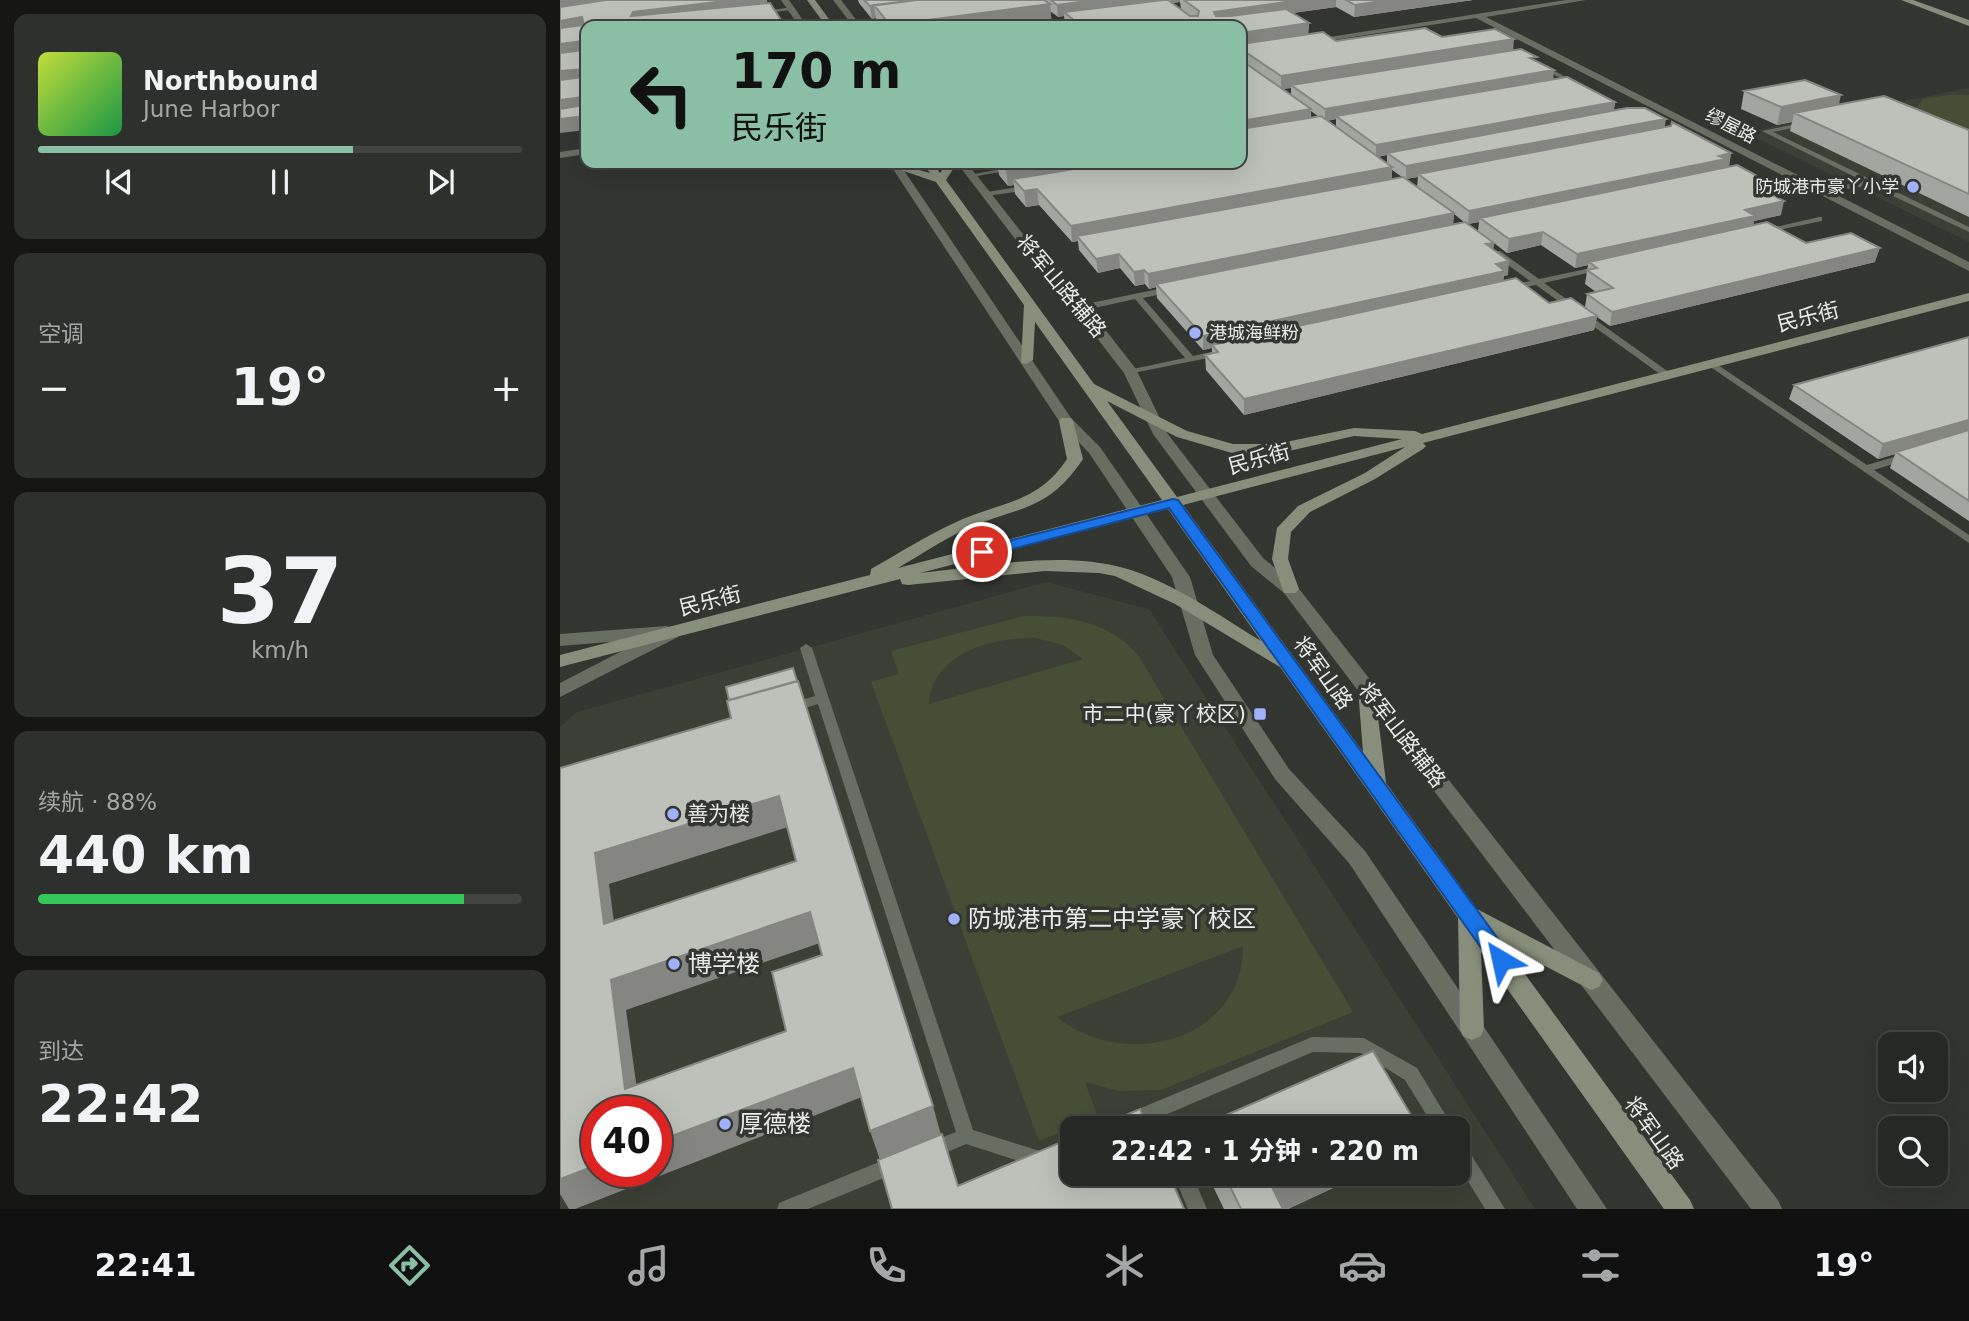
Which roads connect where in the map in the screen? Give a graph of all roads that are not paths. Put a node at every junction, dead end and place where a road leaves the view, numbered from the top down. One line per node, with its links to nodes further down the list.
1 (811, 0): 13 (street)
2 (857, 0): 5 (lane)
3 (1582, 0): 9 (street)
4 (1905, 0): 18 (street)
5 (838, 1): 14 (street)
6 (788, 4): 7 (lane); 12 (street)
7 (749, 13)
8 (1048, 16): 16 (lane)
9 (1478, 16): 19 (street); 35 (street, 缪屋路)
10 (906, 18): 15 (lane)
11 (1093, 18): 17 (lane)
12 (800, 21)
13 (826, 21)
14 (853, 21)
15 (885, 21)
16 (1054, 21)
17 (1076, 21)
18 (1969, 23)
19 (1293, 44)
20 (1531, 61): 21 (lane)
21 (1574, 83): 22 (lane); 23 (lane)
22 (1561, 85)
23 (1586, 90)
24 (1819, 121): 33 (lane)
25 (581, 151): 26 (street)
26 (560, 155)
27 (897, 168): 52 (street)
28 (904, 168): 32 (street)
29 (932, 168): 32 (street, 将军山路)
30 (949, 168): 32 (street)
31 (967, 169): 36 (street, 将军山路辅路)
32 (941, 180): 48 (street, 将军山路)
33 (1871, 182): 35 (lane); 38 (lane)
34 (1042, 185): 36 (lane)
35 (1823, 192): 42 (street, 缪屋路)
36 (987, 194): 49 (street, 将军山路辅路)
37 (1819, 219): 39 (lane)
38 (1969, 230)
39 (1752, 234)
40 (1486, 244): 43 (lane)
41 (1618, 264): 43 (lane)
42 (1969, 267)
43 (1537, 282): 45 (lane); 55 (lane)
44 (1178, 288): 46 (lane)
45 (1497, 290)
46 (1137, 296): 49 (lane); 51 (lane)
47 (1969, 297): 53 (street, 民乐街)
48 (1030, 305): 52 (street); 56 (street, 将军山路)
49 (1081, 308): 54 (street, 将军山路辅路)
50 (1231, 350): 51 (lane)
51 (1191, 359): 54 (lane)
52 (1026, 360): 58 (street)
53 (1712, 364): 55 (street, 民乐街); 61 (lane)
54 (1131, 372): 57 (street, 将军山路辅路)
55 (1667, 375): 59 (street, 民乐街)
56 (1088, 386): 57 (street); 63 (street, 将军山路)
57 (1153, 419): 59 (street); 62 (street, 将军山路辅路)
58 (1066, 421): 64 (street); 66 (street)
59 (1433, 436): 62 (street, 民乐街); 67 (street)
60 (1917, 453): 61 (lane)
61 (1865, 469): 65 (lane)
62 (1206, 495): 63 (street, 民乐街); 67 (street, 将军山路辅路)
63 (1173, 503): 64 (street, 民乐街); 73 (street, 将军山路)
64 (1137, 512): 66 (street, 民乐街); 68 (street)
65 (1969, 540)
66 (856, 585): 68 (street); 69 (street, 民乐街)
67 (1290, 589): 74 (street, 将军山路辅路)
68 (1191, 608): 73 (street); 81 (street)
69 (674, 632): 70 (street); 72 (street, 民乐街); 75 (street)
70 (560, 640)
71 (806, 648): 76 (lane)
72 (560, 661)
73 (1290, 666): 78 (street, 将军山路)
74 (1367, 689): 78 (street); 80 (street, 将军山路辅路)
75 (560, 691)
76 (822, 698): 77 (lane); 86 (lane)
77 (770, 713)
78 (1377, 787): 79 (street, 将军山路)
79 (1469, 915): 80 (street); 81 (street); 95 (street, 将军山路)
80 (1591, 981): 90 (street, 将军山路辅路)
81 (1472, 1029): 94 (street)
82 (1154, 1111): 83 (lane); 84 (lane); 85 (lane)
83 (1142, 1116)
84 (1156, 1116)
85 (1437, 1116)
86 (966, 1136): 87 (lane); 91 (lane)
87 (1060, 1150)
88 (1470, 1168): 93 (lane)
89 (1187, 1186): 92 (lane)
90 (1762, 1202): 96 (street)
91 (786, 1209)
92 (1198, 1209)
93 (1496, 1209)
94 (1593, 1209)
95 (1680, 1209)
96 (1783, 1209)

